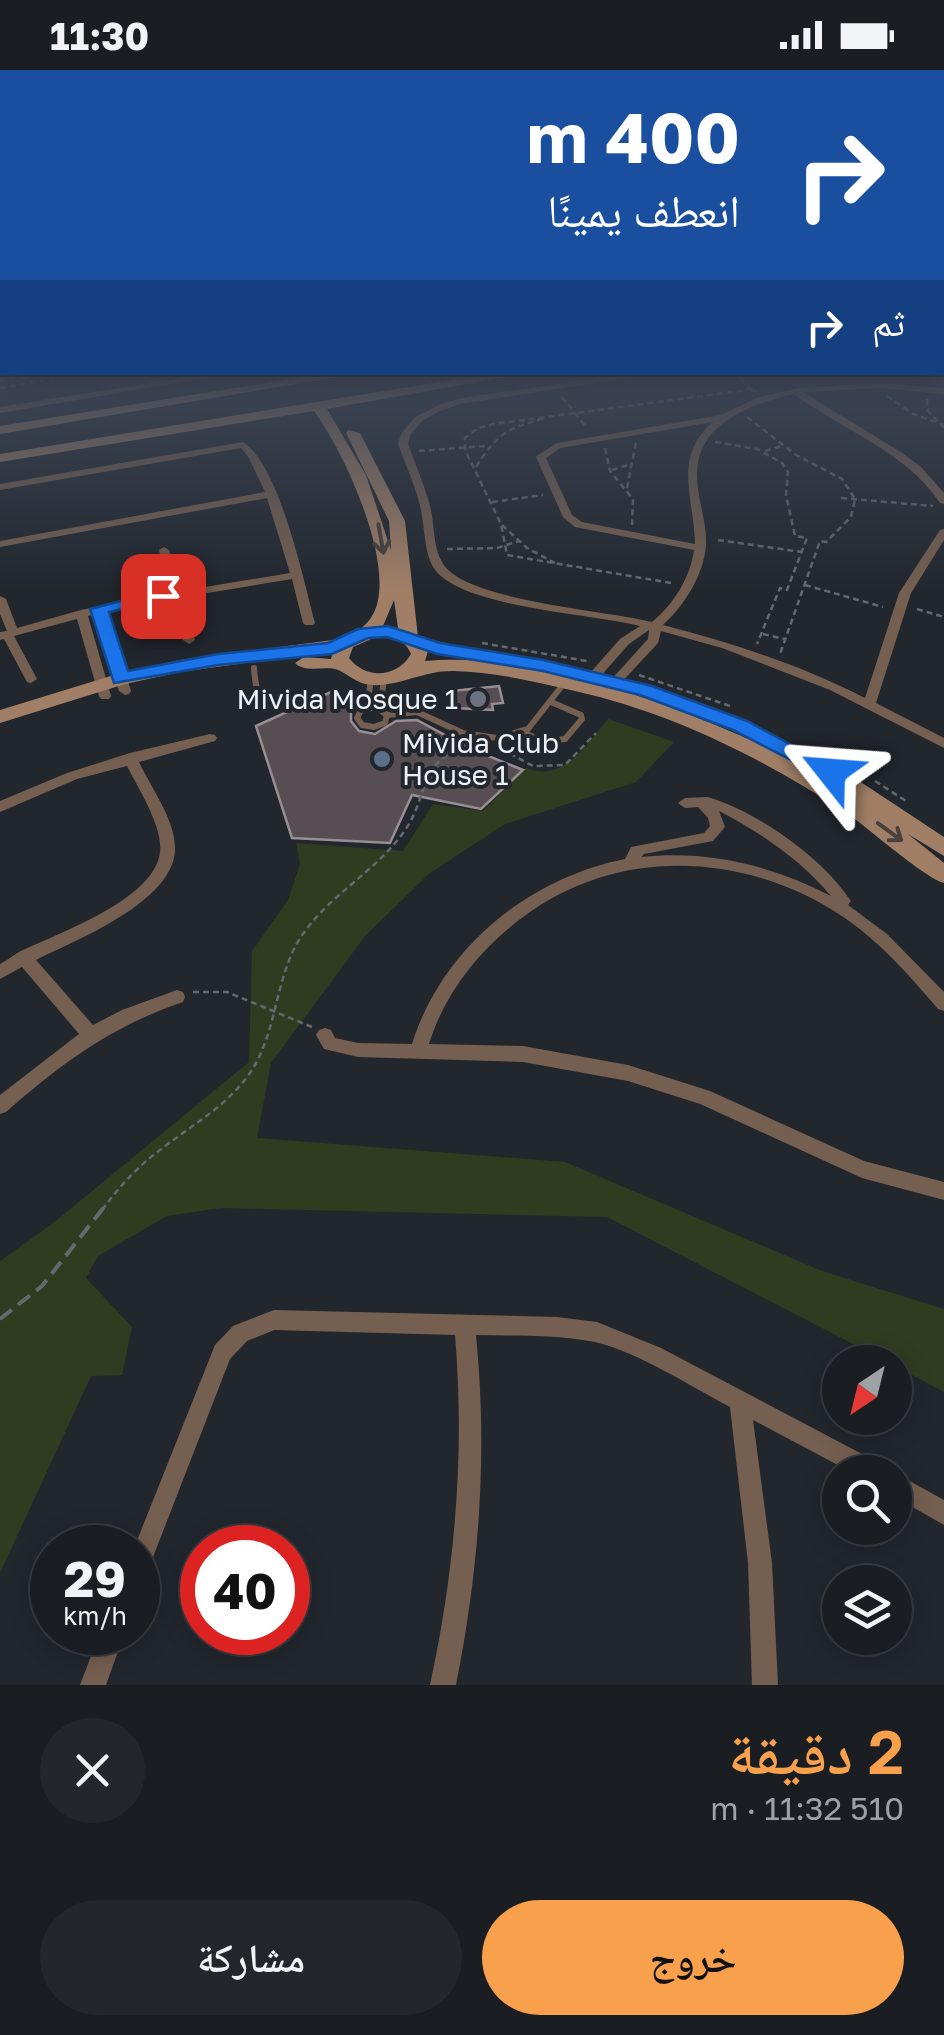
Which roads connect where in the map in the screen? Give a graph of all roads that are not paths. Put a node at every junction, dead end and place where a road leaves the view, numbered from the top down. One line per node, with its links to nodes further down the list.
1 (91, 441): 8 (street)
2 (341, 441): 23 (street, one-way to 23)
3 (357, 441): 26 (street)
4 (404, 441): 22 (street)
5 (594, 441): 14 (street)
6 (701, 441): 14 (street)
7 (871, 441): 11 (street)
8 (0, 458)
9 (0, 487): 10 (street)
10 (271, 494): 13 (street); 16 (street)
11 (939, 503)
12 (944, 532): 39 (street)
13 (0, 544)
14 (701, 548): 22 (street)
15 (164, 550): 17 (street)
16 (296, 575): 17 (street); 21 (street)
17 (178, 593): 19 (street); 25 (street)
18 (0, 599): 24 (street)
19 (99, 609): 20 (street); 36 (street)
20 (81, 614): 24 (street); 36 (street)
21 (308, 624)
22 (656, 625): 31 (street); 35 (street); 39 (street)
23 (364, 633): 26 (street); 27 (street)
24 (6, 634): 33 (street)
25 (189, 640)
26 (413, 640): 30 (street); 31 (street)
27 (345, 644): 28 (street); 36 (street)
28 (343, 665): 29 (street); 32 (street)
29 (254, 668): 36 (street); 37 (lane)
30 (410, 670): 32 (street); 34 (street)
31 (594, 676): 35 (street)
32 (377, 679): 40 (lane); 41 (lane)
33 (31, 680)
34 (565, 682): 38 (lane); 51 (street, one-way to 51)
35 (615, 682): 49 (street)
36 (113, 687): 42 (street); 43 (street)
37 (300, 698)
38 (551, 702): 44 (lane); 44 (lane)
39 (870, 704): 46 (street)
40 (367, 708): 41 (lane); 41 (lane)
41 (384, 712): 44 (lane)
42 (0, 717)
43 (0, 732)
44 (522, 732)
45 (210, 738): 47 (street)
46 (944, 744)
47 (130, 758): 48 (street); 53 (street)
48 (0, 807)
49 (944, 848)
50 (632, 861): 52 (street); 52 (street); 59 (street)
51 (944, 875)
52 (838, 906): 56 (street)
53 (24, 957): 54 (street); 57 (street)
54 (0, 972)
55 (177, 997): 57 (street)
56 (944, 1004)
57 (92, 1035): 60 (street)
58 (324, 1036): 59 (street)
59 (419, 1050): 61 (street)
60 (0, 1106)
61 (944, 1191)
62 (465, 1326): 63 (street); 67 (street); 70 (street)
63 (740, 1401): 64 (street); 71 (street)
64 (842, 1455)
65 (912, 1494): 66 (street)
66 (944, 1512)
67 (154, 1525)
68 (104, 1655): 69 (street)
69 (93, 1685)
70 (443, 1685)
71 (764, 1685)

